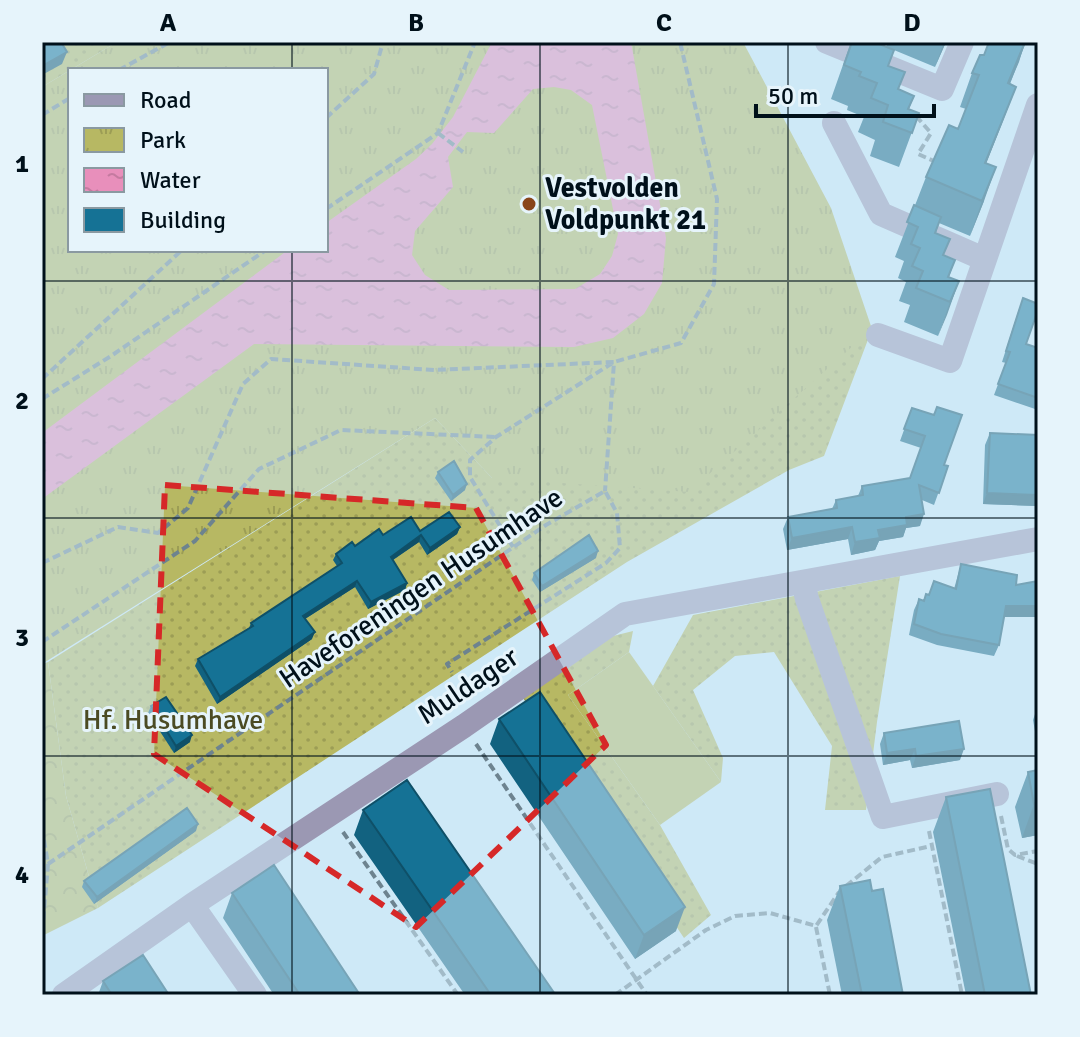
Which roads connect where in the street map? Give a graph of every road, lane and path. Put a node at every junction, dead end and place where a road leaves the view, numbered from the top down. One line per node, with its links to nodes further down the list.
1 (170, 42): 7 (path)
2 (383, 42): 12 (path)
3 (475, 42): 14 (path)
4 (680, 42): 22 (path)
5 (827, 42): 6 (street)
6 (962, 42)
7 (123, 68)
8 (68, 99): 11 (path)
9 (1038, 105): 20 (street)
10 (914, 114): 16 (path)
11 (42, 115)
12 (328, 116)
13 (834, 123): 20 (street)
14 (439, 133): 15 (path); 17 (path)
15 (462, 151)
16 (939, 163)
17 (328, 208)
18 (180, 252): 23 (path)
19 (263, 252): 24 (path)
20 (984, 259): 21 (street)
21 (878, 335)
22 (614, 362): 25 (path); 26 (path); 29 (path)
23 (42, 379)
24 (42, 399)
25 (496, 437): 28 (path); 31 (path)
26 (605, 491): 28 (path, Haveforeningen Husumhave); 32 (path, Haveforeningen Husumhave)
27 (1038, 539): 30 (street, Muldager)
28 (513, 547): 41 (path, Haveforeningen Husumhave)
29 (42, 563)
30 (803, 582): 33 (street, Muldager); 35 (street)
31 (42, 642)
32 (452, 672)
33 (464, 726): 36 (street, Muldager); 46 (path)
34 (997, 794): 35 (street); 40 (path)
35 (923, 809): 38 (path)
36 (330, 813): 43 (street, Muldager); 49 (path)
37 (42, 828): 41 (path)
38 (931, 846): 44 (path); 53 (path)
39 (1038, 851): 40 (path)
40 (1015, 855): 42 (path)
41 (48, 864): 45 (path)
42 (1038, 864)
43 (192, 905): 47 (street, Muldager); 48 (street)
44 (816, 926): 46 (path); 52 (path)
45 (42, 934)
46 (637, 980): 50 (path); 51 (path)
47 (64, 995)
48 (255, 995)
49 (458, 995)
50 (615, 995)
51 (647, 995)
52 (830, 995)
53 (962, 995)

